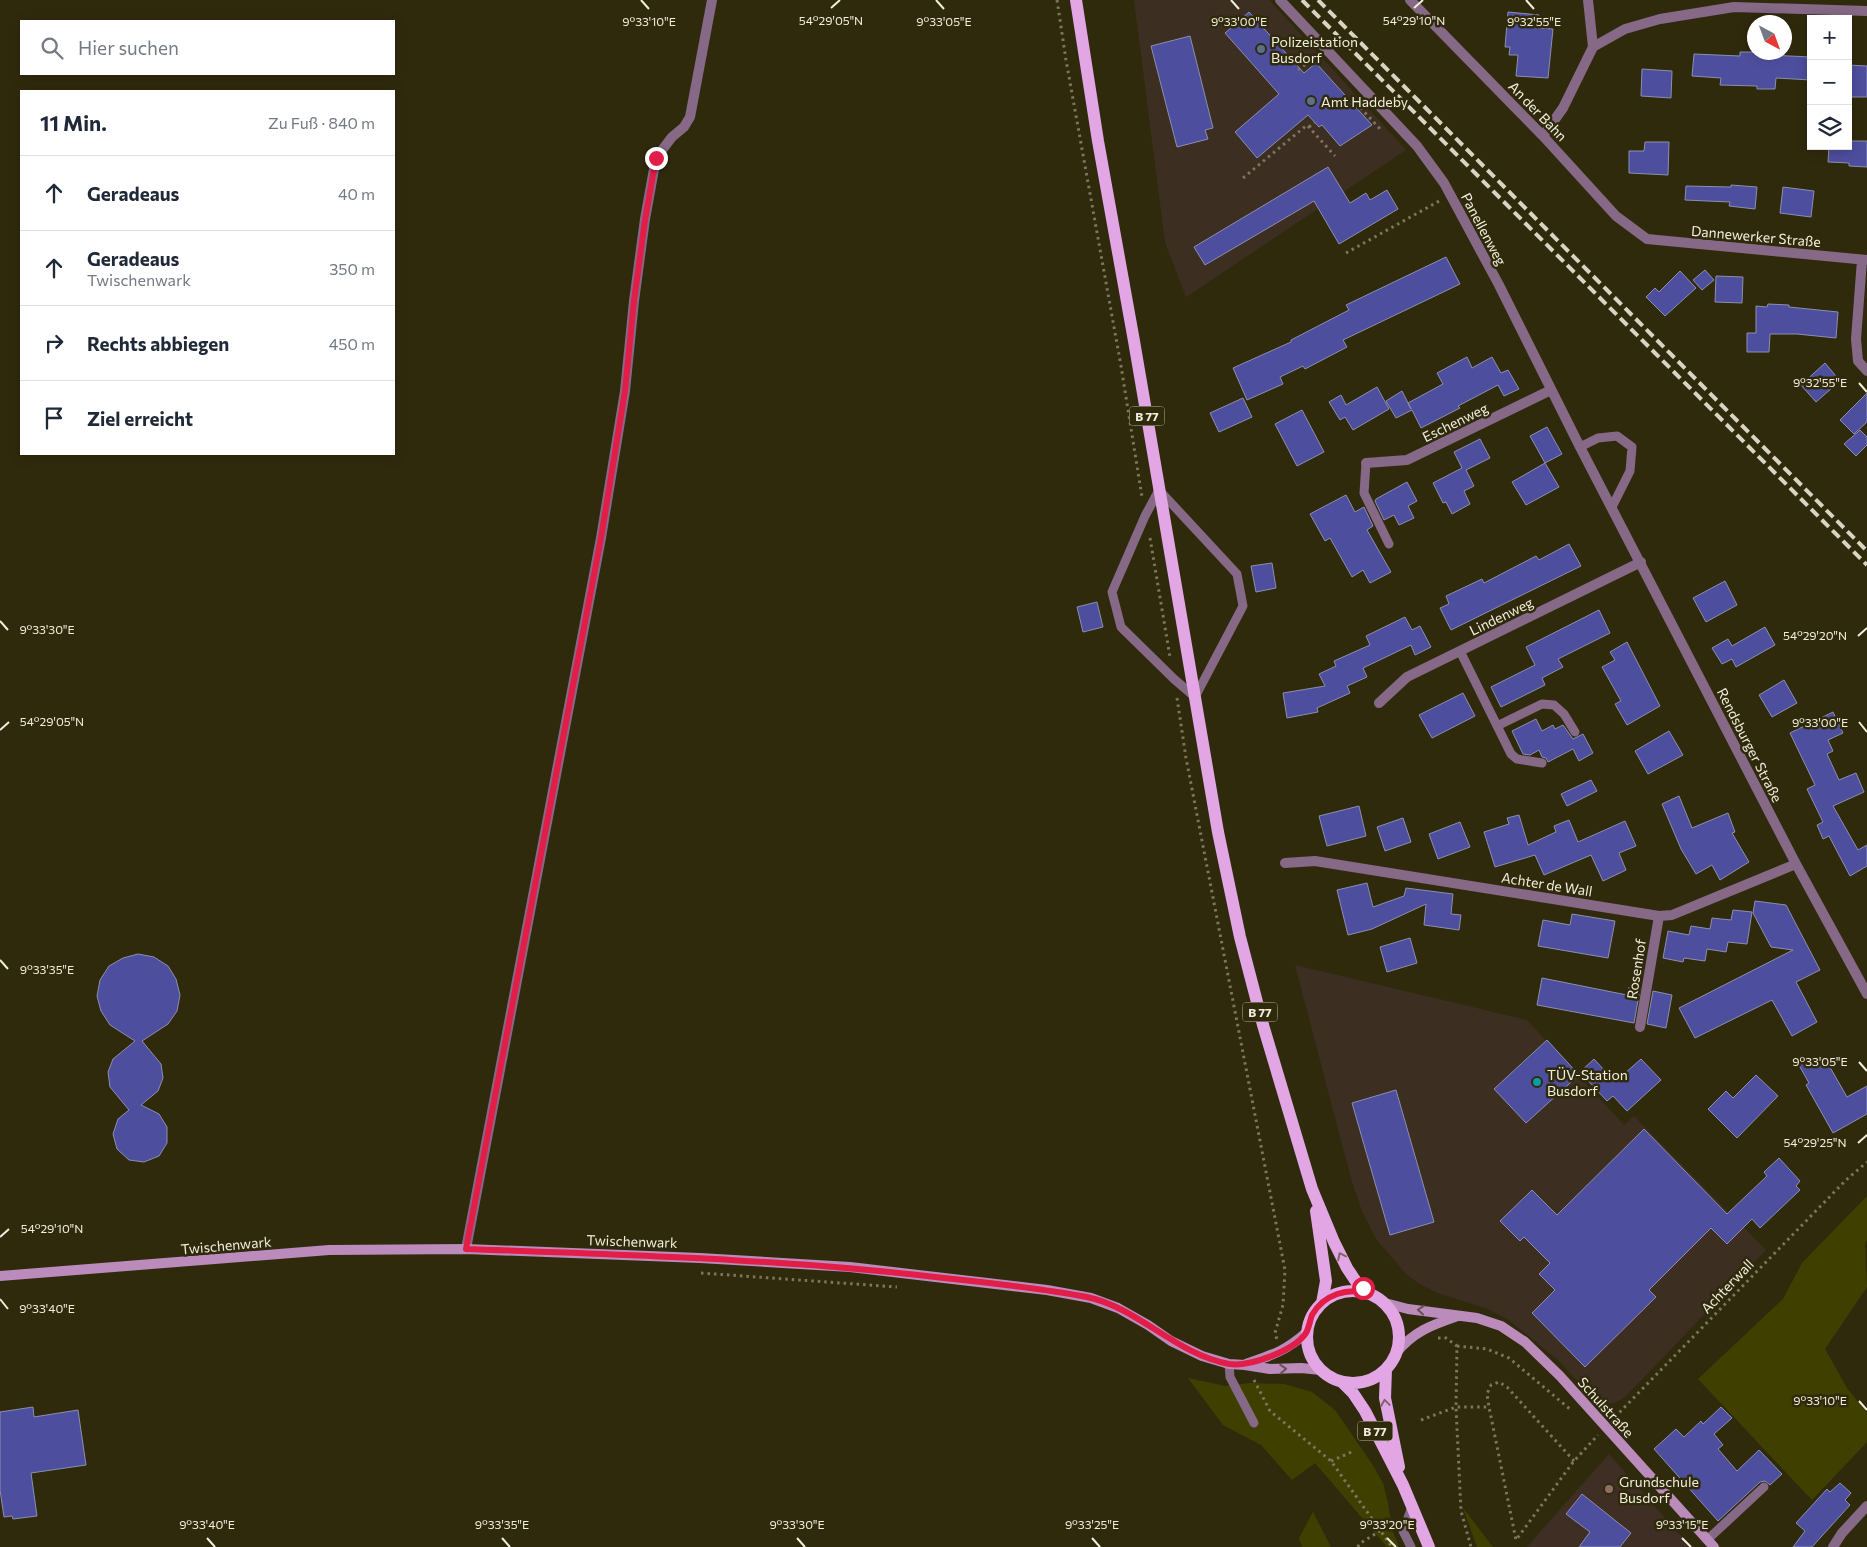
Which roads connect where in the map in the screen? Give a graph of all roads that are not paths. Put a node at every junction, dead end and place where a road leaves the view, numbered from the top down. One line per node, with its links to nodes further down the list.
1 (712, 0): 31 (street)
2 (1076, 0): 15 (main road, B 77)
3 (1280, 0): 12 (street, Panellenweg)
4 (1410, 0): 8 (street, An der Bahn)
5 (1588, 0): 7 (street)
6 (1867, 11): 7 (street)
7 (1593, 47): 8 (street)
8 (1544, 136): 9 (street, An der Bahn)
9 (1647, 239): 10 (street, Dannewerker Straße)
10 (1865, 260): 11 (street, Dannewerker Straße)
11 (1867, 371)
12 (1551, 390): 13 (street, Panellenweg); 14 (street, Eschenweg)
13 (1580, 447): 16 (street, Panellenweg); 16 (lane)
14 (1366, 463): 17 (lane)
15 (1159, 490): 20 (main road, B 77); 20 (lane); 20 (lane)
16 (1612, 507): 18 (street, Rendsburger Straße)
17 (1389, 544)
18 (1641, 562): 19 (street, Lindenweg); 26 (street, Rendsburger Straße)
19 (1460, 651): 21 (street, Lindenweg); 22 (lane)
20 (1195, 698): 30 (main road, B 77)
21 (1379, 703)
22 (1496, 726): 23 (lane); 24 (lane)
23 (1575, 732)
24 (1542, 763)
25 (1285, 863): 27 (street, Achter de Wall)
26 (1796, 864): 27 (street, Achter de Wall); 28 (street, Rendsburger Straße)
27 (1658, 916): 29 (street, Rosenhof)
28 (1867, 994)
29 (1640, 1027)
30 (1312, 1189): 33 (main road, B 77, one-way to 30); 34 (main road, B 77)
31 (466, 1249): 32 (street, Twischenwark); 39 (street, Twischenwark)
32 (0, 1276)
33 (1370, 1294): 34 (main road); 35 (main road)
34 (1322, 1303): 37 (main road)
35 (1385, 1303): 36 (street, Schulstraße, one-way to 35); 38 (main road)
36 (1458, 1316): 38 (street, Schulstraße); 49 (street, Schulstraße)
37 (1307, 1332): 40 (street, Twischenwark); 42 (main road)
38 (1396, 1353): 41 (main road)
39 (1229, 1364): 40 (street, Twischenwark); 44 (lane)
40 (1245, 1365): 42 (street, Twischenwark, one-way to 42)
41 (1386, 1368): 43 (main road); 45 (main road, B 77, one-way to 41)
42 (1321, 1370): 43 (main road)
43 (1342, 1382): 45 (main road, B 77)
44 (1254, 1422)
45 (1403, 1484): 48 (main road, B 77)
46 (1764, 1488): 49 (lane)
47 (1867, 1506): 52 (street)
48 (1412, 1507): 50 (lane); 51 (main road, B 77)
49 (1710, 1543)
50 (1411, 1547)
51 (1429, 1547)
52 (1833, 1547)

